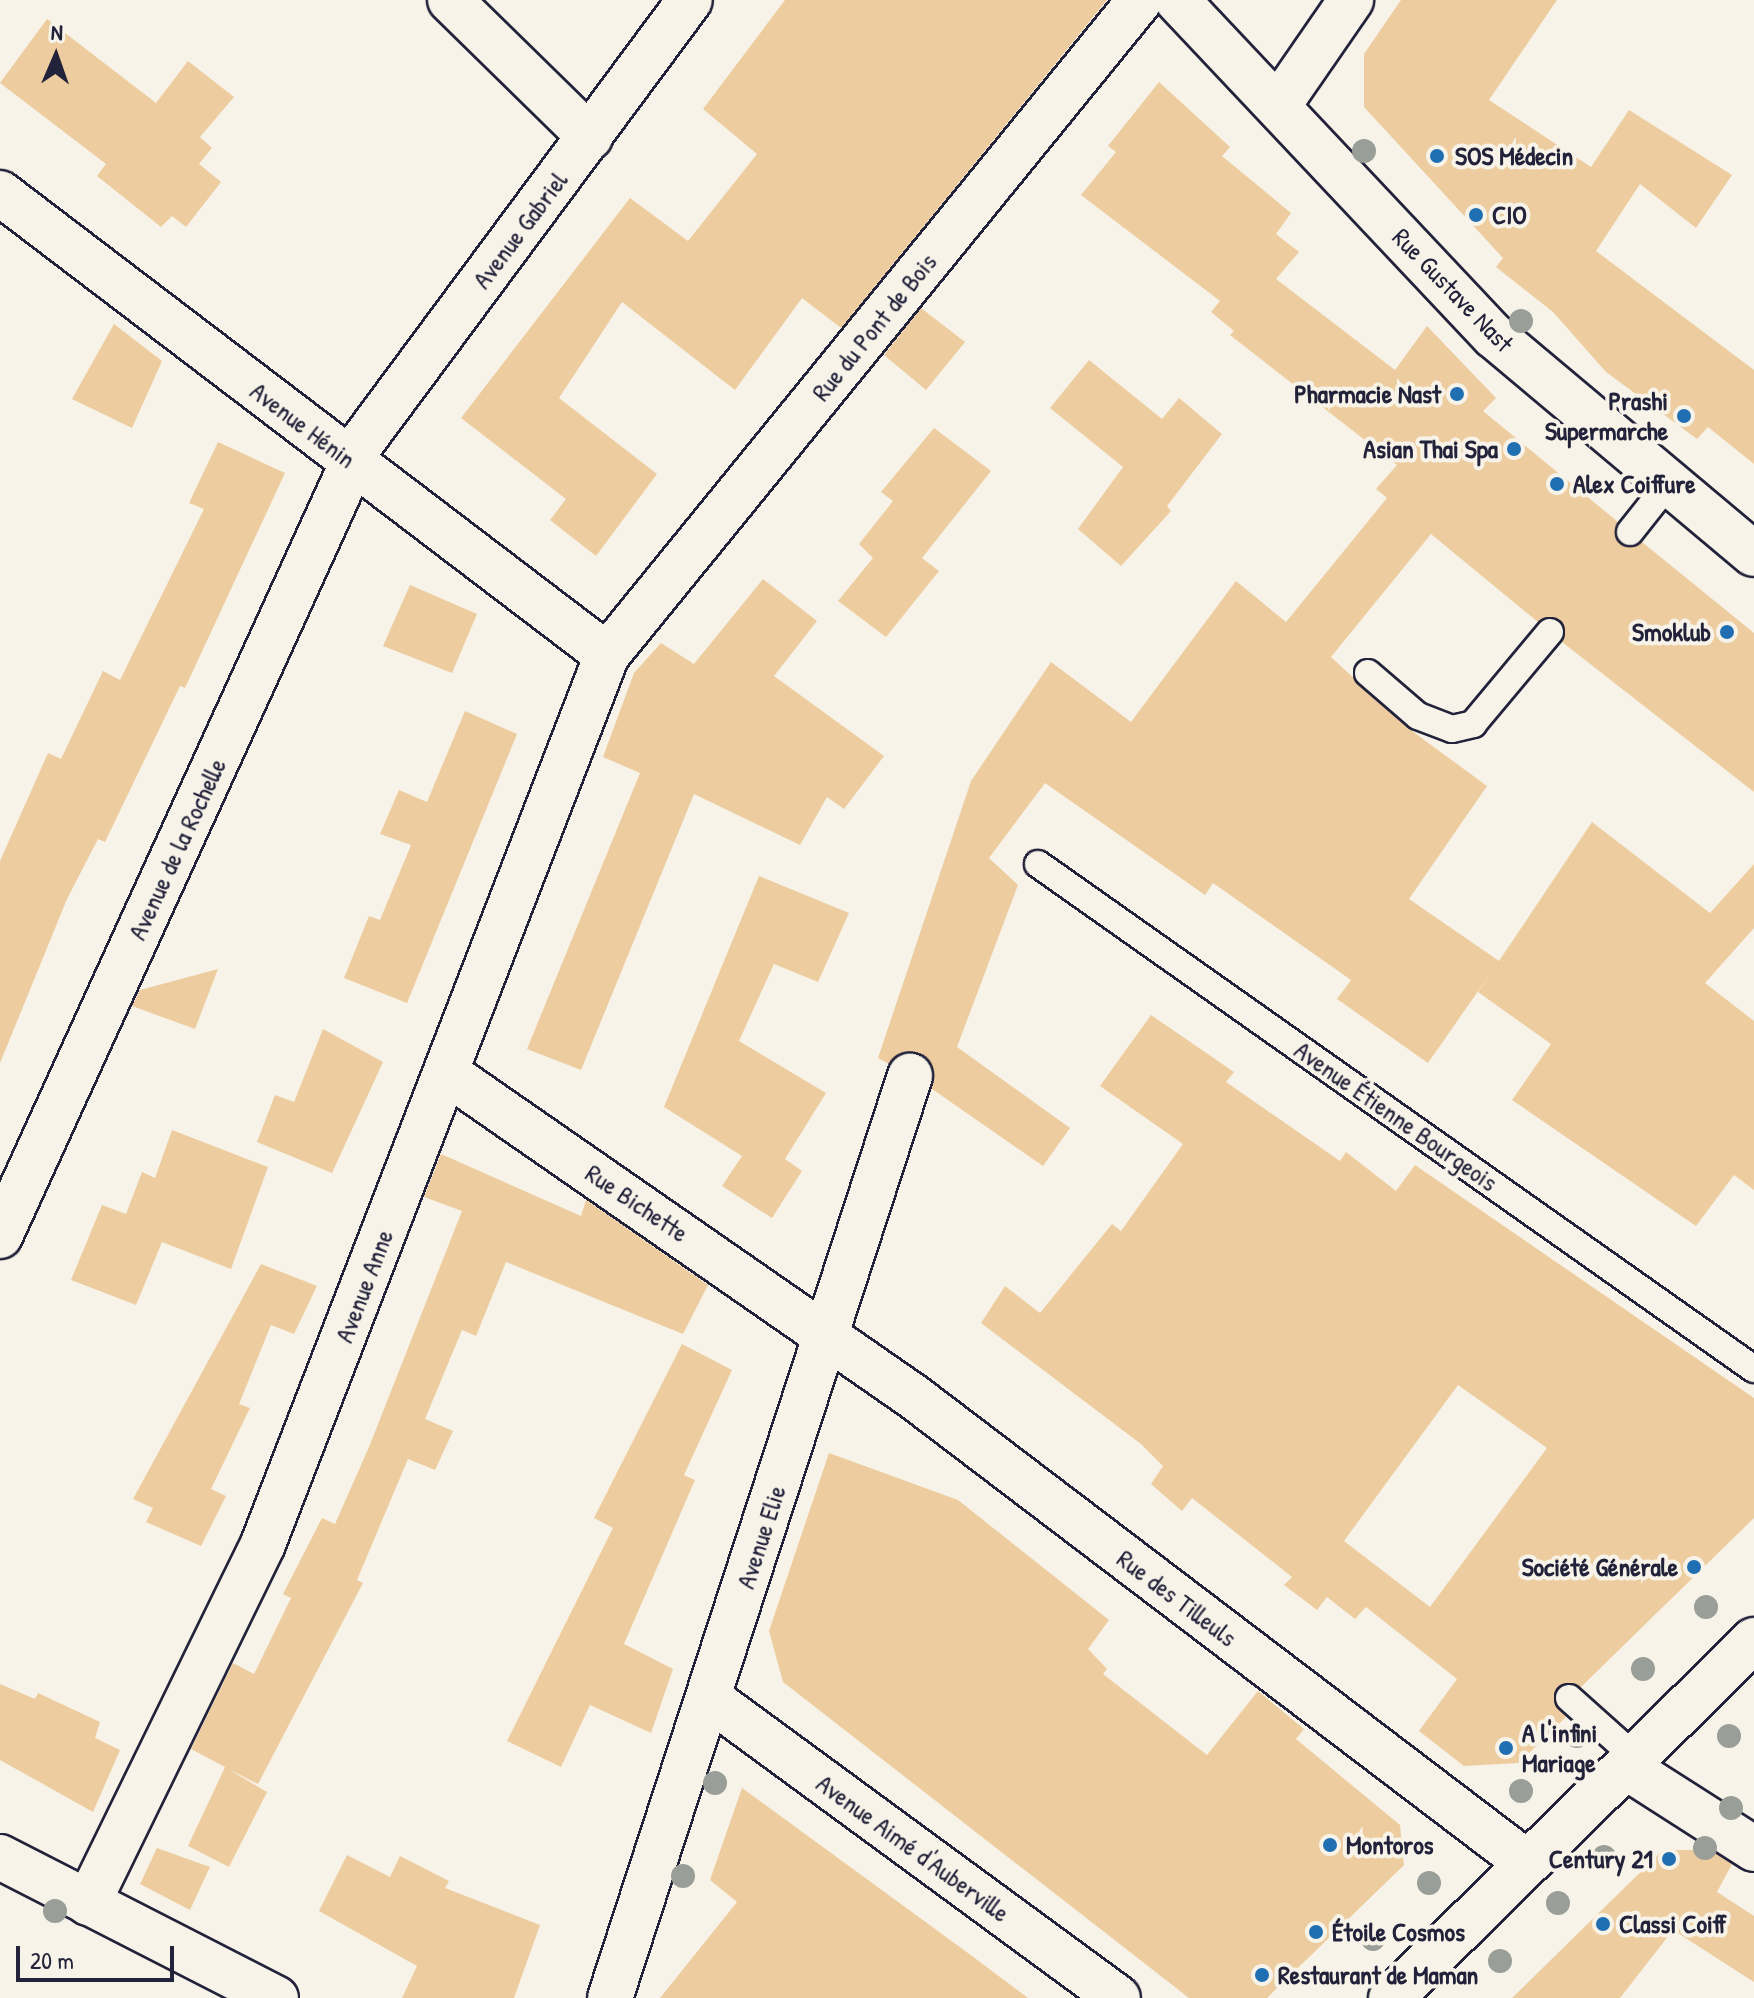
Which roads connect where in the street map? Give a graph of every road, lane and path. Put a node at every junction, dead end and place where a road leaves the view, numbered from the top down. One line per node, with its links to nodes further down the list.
1 (450, 0): 7 (street)
2 (690, 0): 7 (street, Avenue Gabriel)
3 (1140, 0): 14 (street, Rue du Pont de Bois)
4 (1177, 0): 6 (street, Rue Gustave Nast)
5 (1351, 0): 6 (street)
6 (1278, 106): 10 (street, Rue Gustave Nast)
7 (590, 137): 9 (street, Avenue Gabriel)
8 (0, 193): 9 (street, Avenue Hénin)
9 (352, 462): 14 (street, Avenue Hénin); 19 (street, Avenue de la Rochelle)
10 (1668, 484): 11 (lane); 12 (street, Rue Gustave Nast)
11 (1630, 532)
12 (1754, 554)
13 (1550, 632): 15 (lane)
14 (607, 655): 17 (street, Avenue Anne)
15 (1368, 673)
16 (1038, 864): 21 (lane, Avenue Étienne Bourgeois)
17 (447, 1073): 20 (street, Rue Bichette); 29 (street, Avenue Anne)
18 (910, 1076): 20 (street, Avenue Elie)
19 (0, 1236)
20 (827, 1334): 23 (street, Avenue Elie); 28 (street, Rue des Tilleuls)
21 (1754, 1369)
22 (1754, 1640): 25 (street)
23 (709, 1698): 31 (street, Avenue Elie); 32 (street, Avenue Aimé d'Auberville)
24 (1569, 1698): 25 (lane)
25 (1631, 1762): 26 (street); 28 (street)
26 (1754, 1849)
27 (0, 1857): 29 (street)
28 (1526, 1862): 33 (street)
29 (88, 1903): 30 (street)
30 (276, 1998)
31 (610, 1998)
32 (1118, 1998)
33 (1391, 1998)

